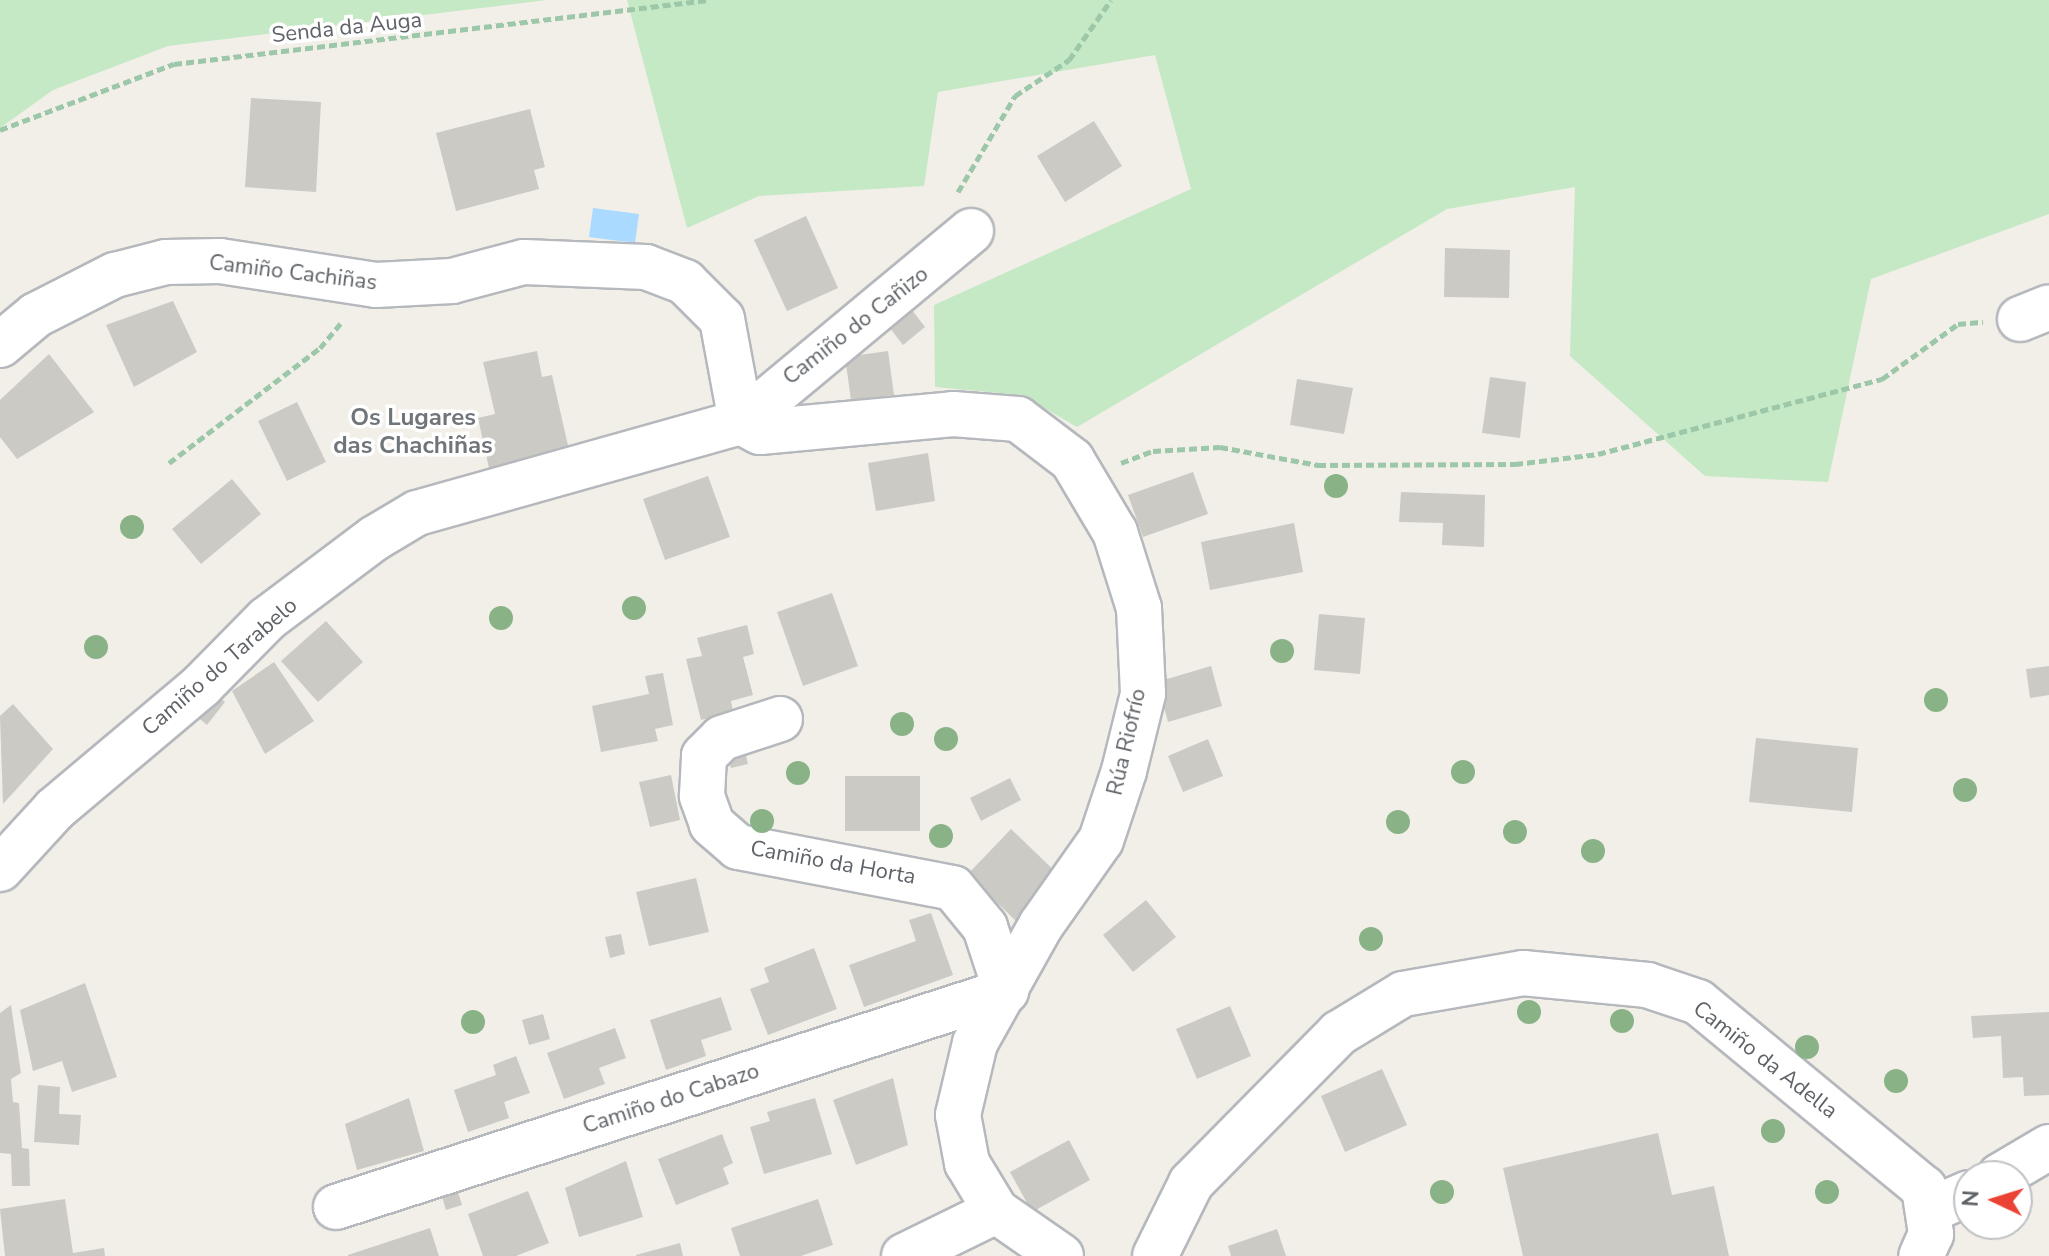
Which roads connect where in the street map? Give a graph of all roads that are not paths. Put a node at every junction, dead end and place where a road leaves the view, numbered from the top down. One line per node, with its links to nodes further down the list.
1 (963, 214): 3 (street, Camiño do Cañizo)
2 (0, 345): 3 (street, Camiño Cachiñas)
3 (741, 422): 5 (street, Camiño do Tarabelo); 6 (street, Rúa Riofrío)
4 (780, 719): 6 (street, Camiño da Horta)
5 (0, 869)
6 (1006, 991): 10 (street, Camiño do Cabazo); 11 (street, Rúa Riofrío)
7 (2049, 1147): 8 (street)
8 (2027, 1160)
9 (1953, 1200): 12 (street)
10 (336, 1207)
11 (996, 1211): 13 (street); 14 (street, Rúa Riofrío)
12 (1928, 1211): 15 (street, Camiño da Adella); 16 (street)
13 (904, 1256)
14 (1061, 1256)
15 (1155, 1256)
16 (1921, 1256)

